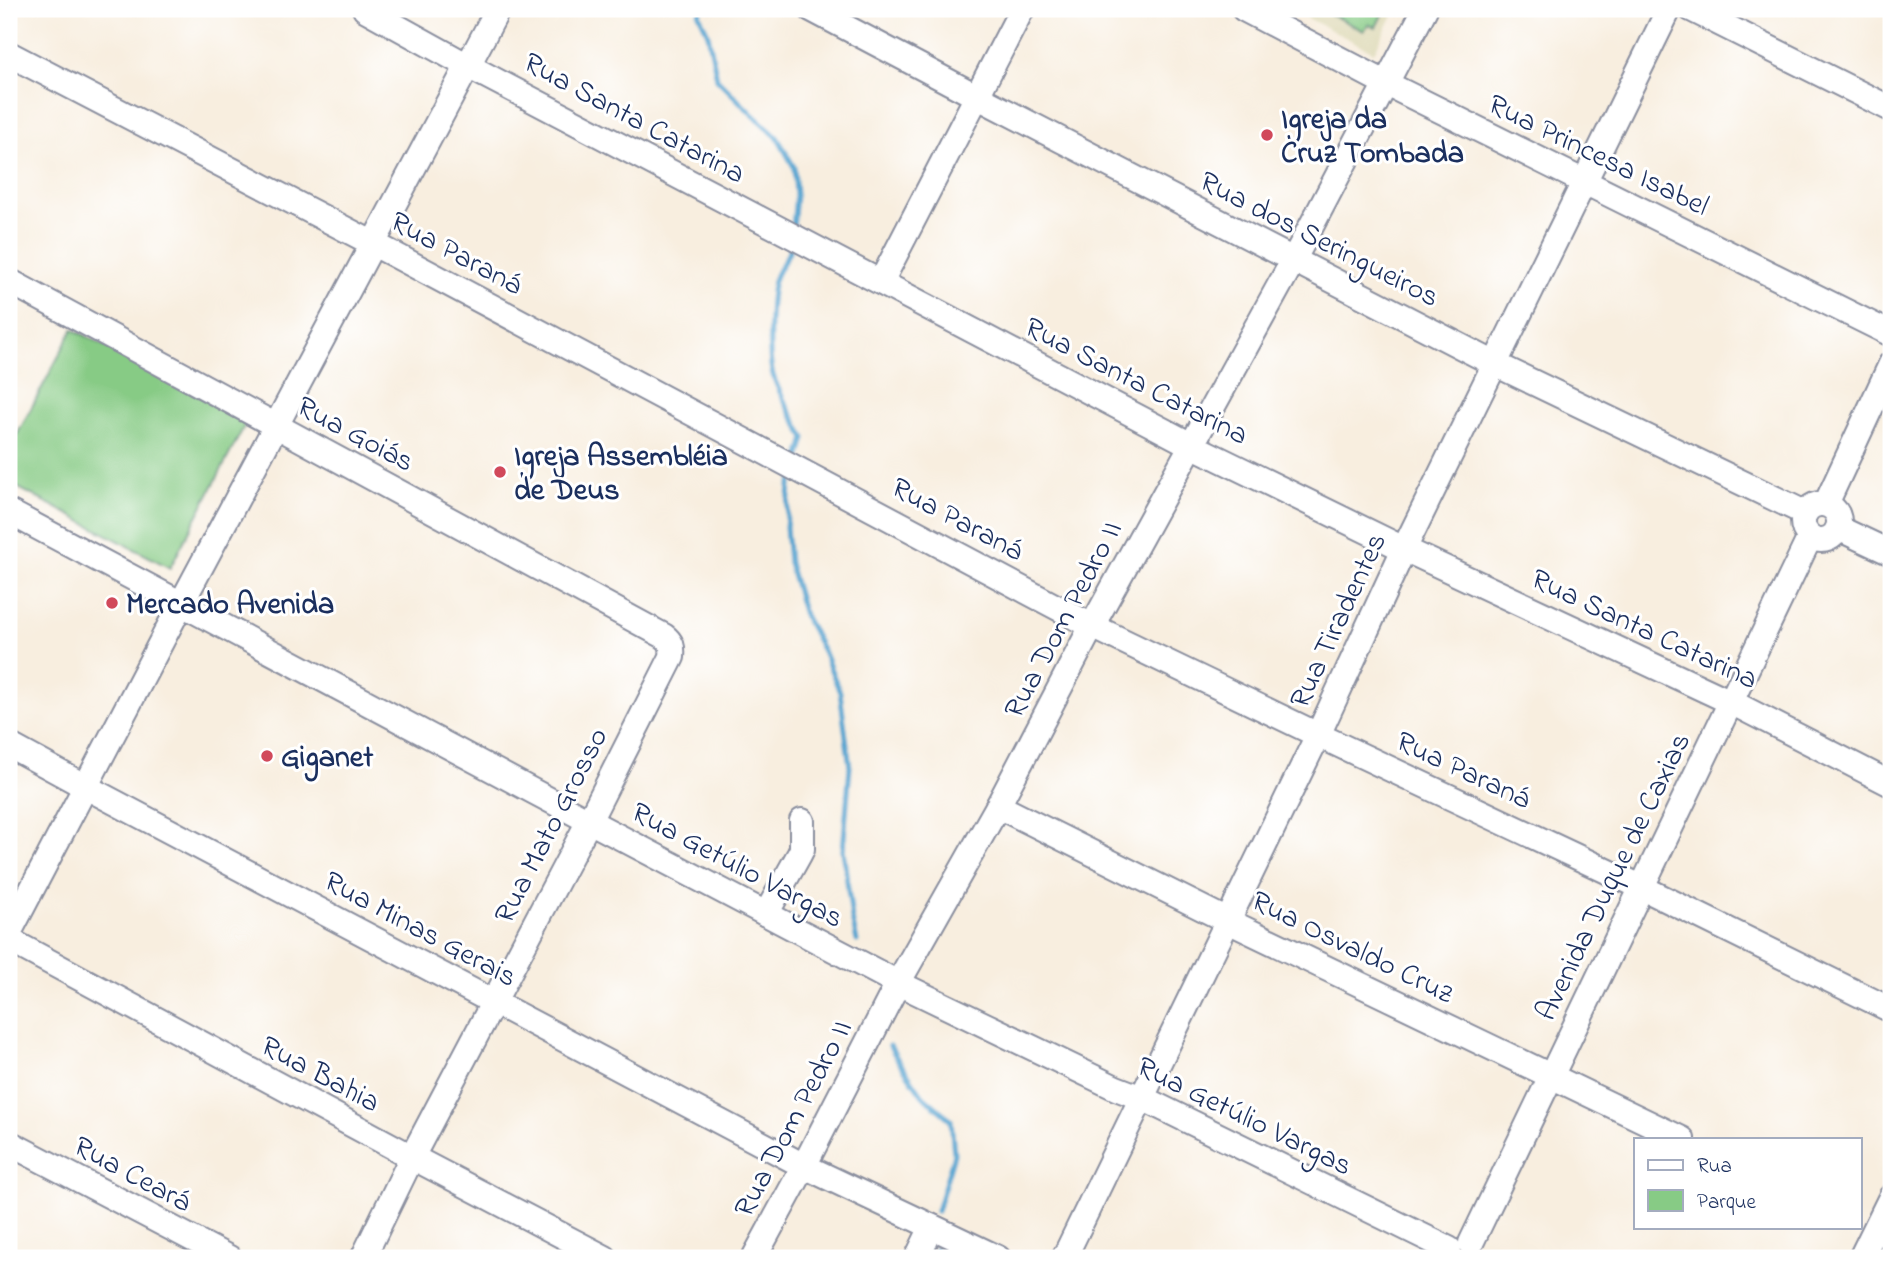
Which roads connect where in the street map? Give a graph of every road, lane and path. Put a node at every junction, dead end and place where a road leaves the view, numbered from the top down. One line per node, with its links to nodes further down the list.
1 (365, 9): 10 (street, Rua Santa Catarina)
2 (498, 9): 10 (street)
3 (811, 9): 12 (street, Rua dos Seringueiros)
4 (1022, 9): 12 (street)
5 (1244, 9): 11 (street, Rua Princesa Isabel)
6 (1425, 9): 11 (street, Rua Dom Pedro II)
7 (1669, 9): 14 (street, Rua Tiradentes)
8 (1691, 9): 13 (street)
9 (9, 54): 15 (street, Rua Paraná)
10 (468, 66): 15 (street); 18 (street, Rua Santa Catarina)
11 (1387, 84): 14 (street, Rua Princesa Isabel); 16 (street, Rua Dom Pedro II)
12 (976, 96): 16 (street, Rua dos Seringueiros); 18 (street)
13 (1891, 109)
14 (1583, 182): 19 (street, Rua Princesa Isabel); 20 (street, Rua Tiradentes)
15 (373, 244): 22 (street); 29 (street, Rua Paraná)
16 (1294, 259): 20 (street, Rua dos Seringueiros); 23 (street, Rua Dom Pedro II)
17 (9, 281): 22 (street, Rua Goiás)
18 (881, 282): 23 (street, Rua Santa Catarina)
19 (1891, 334)
20 (1495, 364): 25 (street, Rua dos Seringueiros); 26 (street, Rua Tiradentes)
21 (1891, 364): 25 (street, Avenida Duque de Caxias)
22 (277, 426): 28 (street); 30 (street, Rua Goiás)
23 (1193, 446): 26 (street, Rua Santa Catarina); 29 (street, Rua Dom Pedro II)
24 (9, 512): 28 (street, Rua Getúlio Vargas)
25 (1814, 518): 27 (street); 31 (street, Avenida Duque de Caxias)
26 (1404, 549): 31 (street, Rua Santa Catarina); 32 (street, Rua Tiradentes)
27 (1891, 553)
28 (181, 604): 35 (street); 37 (street, Rua Getúlio Vargas)
29 (1092, 626): 32 (street, Rua Paraná); 36 (street, Rua Dom Pedro II)
30 (671, 643): 37 (street, Rua Mato Grosso)
31 (1731, 702): 34 (street, Rua Santa Catarina); 39 (street, Avenida Duque de Caxias)
32 (1318, 735): 39 (street, Rua Paraná); 41 (street, Rua Tiradentes)
33 (9, 745): 35 (street, Rua Minas Gerais)
34 (1891, 784)
35 (86, 787): 42 (street); 45 (street, Rua Minas Gerais)
36 (998, 806): 41 (street, Rua Osvaldo Cruz); 44 (street, Rua Dom Pedro II)
37 (589, 821): 40 (street, Rua Getúlio Vargas); 45 (street, Rua Mato Grosso)
38 (802, 821): 40 (street)
39 (1641, 887): 46 (street, Rua Paraná); 47 (street, Avenida Duque de Caxias)
40 (766, 914): 44 (street, Rua Getúlio Vargas)
41 (1228, 921): 47 (street, Rua Osvaldo Cruz); 48 (street, Rua Tiradentes)
42 (9, 933)
43 (9, 940): 51 (street, Rua Bahia)
44 (898, 983): 48 (street, Rua Getúlio Vargas); 52 (street, Rua Dom Pedro II)
45 (494, 1002): 51 (street, Rua Mato Grosso); 52 (street, Rua Minas Gerais)
46 (1891, 1010)
47 (1550, 1076): 49 (street, Rua Osvaldo Cruz); 56 (street, Avenida Duque de Caxias)
48 (1142, 1098): 56 (street, Rua Getúlio Vargas); 63 (street, Rua Tiradentes)
49 (1680, 1138)
50 (9, 1143): 57 (street, Rua Ceará)
51 (412, 1157): 58 (street, Rua Mato Grosso); 59 (street, Rua Bahia)
52 (804, 1166): 54 (street, Rua Minas Gerais); 60 (street, Rua Dom Pedro II)
53 (1891, 1197): 55 (street)
54 (932, 1227): 61 (street); 62 (street, Rua Minas Gerais)
55 (1875, 1232): 64 (street)
56 (1462, 1252)
57 (229, 1258)
58 (363, 1258)
59 (605, 1258)
60 (754, 1258)
61 (918, 1258)
62 (998, 1258)
63 (1064, 1258)
64 (1861, 1258)

